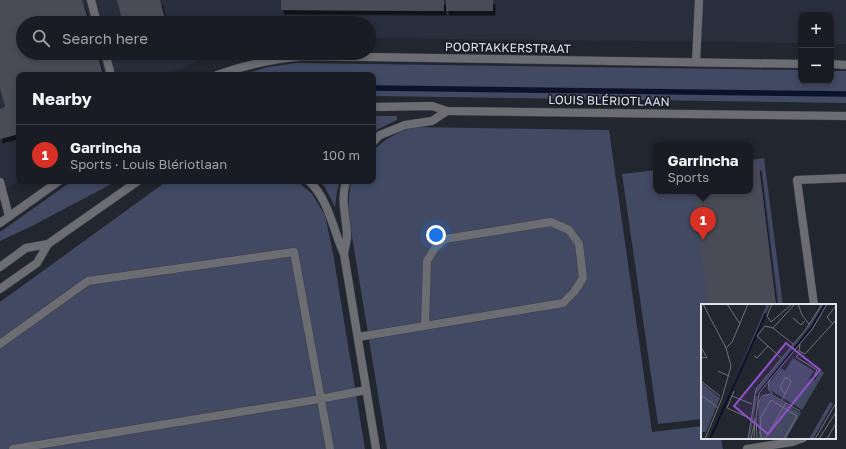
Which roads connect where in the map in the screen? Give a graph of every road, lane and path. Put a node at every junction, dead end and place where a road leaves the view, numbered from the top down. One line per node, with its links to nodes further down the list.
1 (91, 0): 3 (street)
2 (699, 0): 7 (street)
3 (95, 16)
4 (376, 57): 7 (street, POORTAKKERSTRAAT)
5 (107, 60): 11 (street)
6 (273, 60): 12 (street, POORTAKKERSTRAAT)
7 (696, 62): 8 (street, POORTAKKERSTRAAT)
8 (798, 64)
9 (834, 64): 10 (street)
10 (846, 65)
11 (110, 72)
12 (226, 72)
13 (376, 107): 14 (street, LOUIS BLÉRIOTLAAN)
14 (447, 111): 15 (street, LOUIS BLÉRIOTLAAN); 16 (street)
15 (846, 116)
16 (376, 139)
17 (846, 178): 29 (street)
18 (0, 182): 23 (street)
19 (49, 184): 23 (street)
20 (134, 184): 25 (street)
21 (312, 184): 26 (street)
22 (345, 184): 26 (street)
23 (9, 216): 24 (street)
24 (0, 223)
25 (48, 244): 27 (street); 28 (street)
26 (344, 254): 31 (street)
27 (0, 267)
28 (0, 289)
29 (814, 304)
30 (425, 326): 30 (street); 31 (street)
31 (358, 337): 33 (street)
32 (0, 344): 34 (street)
33 (366, 390): 34 (street); 38 (street)
34 (320, 399): 36 (street); 37 (street)
35 (800, 439): 39 (street)
36 (13, 449)
37 (330, 449)
38 (376, 449)
39 (747, 449)

